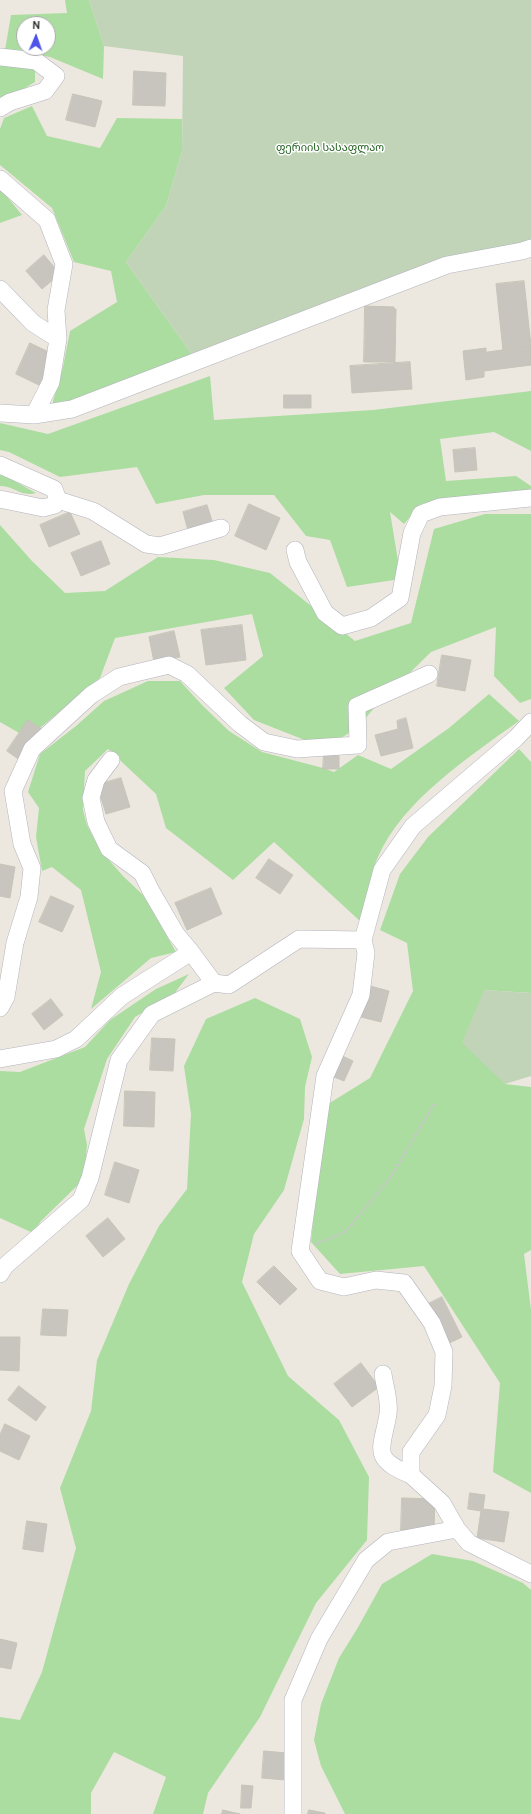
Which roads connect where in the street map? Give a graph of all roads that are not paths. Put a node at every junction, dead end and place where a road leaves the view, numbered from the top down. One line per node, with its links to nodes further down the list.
1 (0, 57): 2 (street)
2 (0, 108)
3 (0, 179): 6 (street)
4 (531, 248): 8 (street)
5 (0, 289): 6 (street)
6 (58, 339): 8 (street)
7 (0, 413): 8 (street)
8 (34, 415)
9 (0, 465): 12 (street)
10 (531, 498): 14 (street)
11 (0, 499): 12 (street)
12 (58, 500): 13 (street)
13 (221, 528)
14 (294, 550)
15 (429, 674): 21 (street)
16 (531, 722): 18 (street)
17 (111, 760): 19 (street)
18 (363, 940): 20 (street); 25 (street)
19 (191, 952): 20 (street); 22 (street)
20 (214, 983): 23 (street)
21 (0, 1008)
22 (0, 1059)
23 (0, 1274)
24 (383, 1374): 25 (street)
25 (411, 1475): 26 (street)
26 (457, 1529): 27 (street); 28 (street)
27 (531, 1574)
28 (292, 1814)

